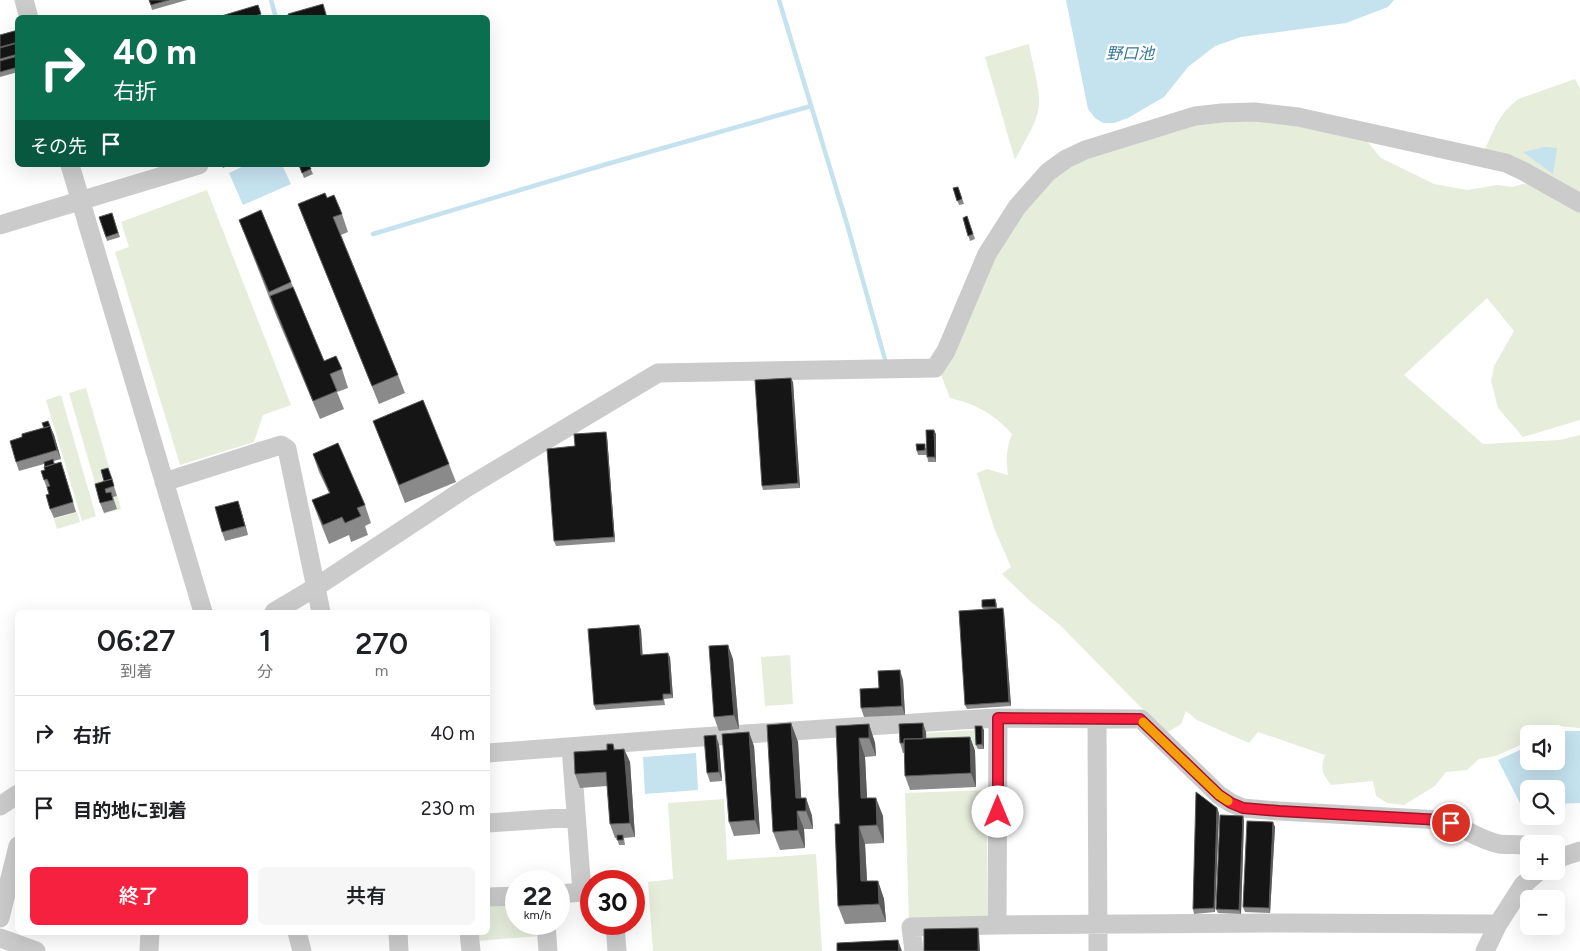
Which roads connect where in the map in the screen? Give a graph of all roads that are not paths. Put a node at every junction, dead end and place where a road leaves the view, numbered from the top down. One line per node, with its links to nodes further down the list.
1 (24, 0): 2 (street)
2 (27, 15)
3 (71, 167): 5 (street)
4 (192, 167): 5 (street)
5 (81, 201): 7 (street); 8 (street)
6 (1580, 203): 9 (street)
7 (0, 225)
8 (164, 482): 9 (street); 10 (street)
9 (316, 587): 11 (street); 12 (street)
10 (202, 610)
11 (277, 610)
12 (321, 610)
13 (998, 718): 14 (street); 15 (street); 32 (street)
14 (1098, 719): 21 (street); 30 (street)
15 (571, 747): 16 (street); 19 (street)
16 (490, 753)
17 (15, 796): 18 (street)
18 (0, 806)
19 (576, 817): 20 (street); 25 (street)
20 (490, 823)
21 (1520, 845)
22 (1580, 851): 23 (street)
23 (1565, 856)
24 (15, 858): 29 (street)
25 (584, 870)
26 (1529, 880): 31 (street)
27 (505, 896): 28 (street)
28 (490, 897)
29 (0, 918)
30 (1097, 924): 31 (street); 32 (street); 48 (street)
31 (1498, 924): 49 (street)
32 (997, 925): 47 (street)
33 (150, 935): 41 (street)
34 (297, 935): 42 (street)
35 (398, 935): 43 (street)
36 (469, 935): 44 (street)
37 (547, 935): 45 (street)
38 (616, 935): 46 (street)
39 (0, 938): 40 (street)
40 (36, 951)
41 (149, 951)
42 (302, 951)
43 (399, 951)
44 (470, 951)
45 (548, 951)
46 (617, 951)
47 (914, 951)
48 (1098, 951)
49 (1485, 951)

